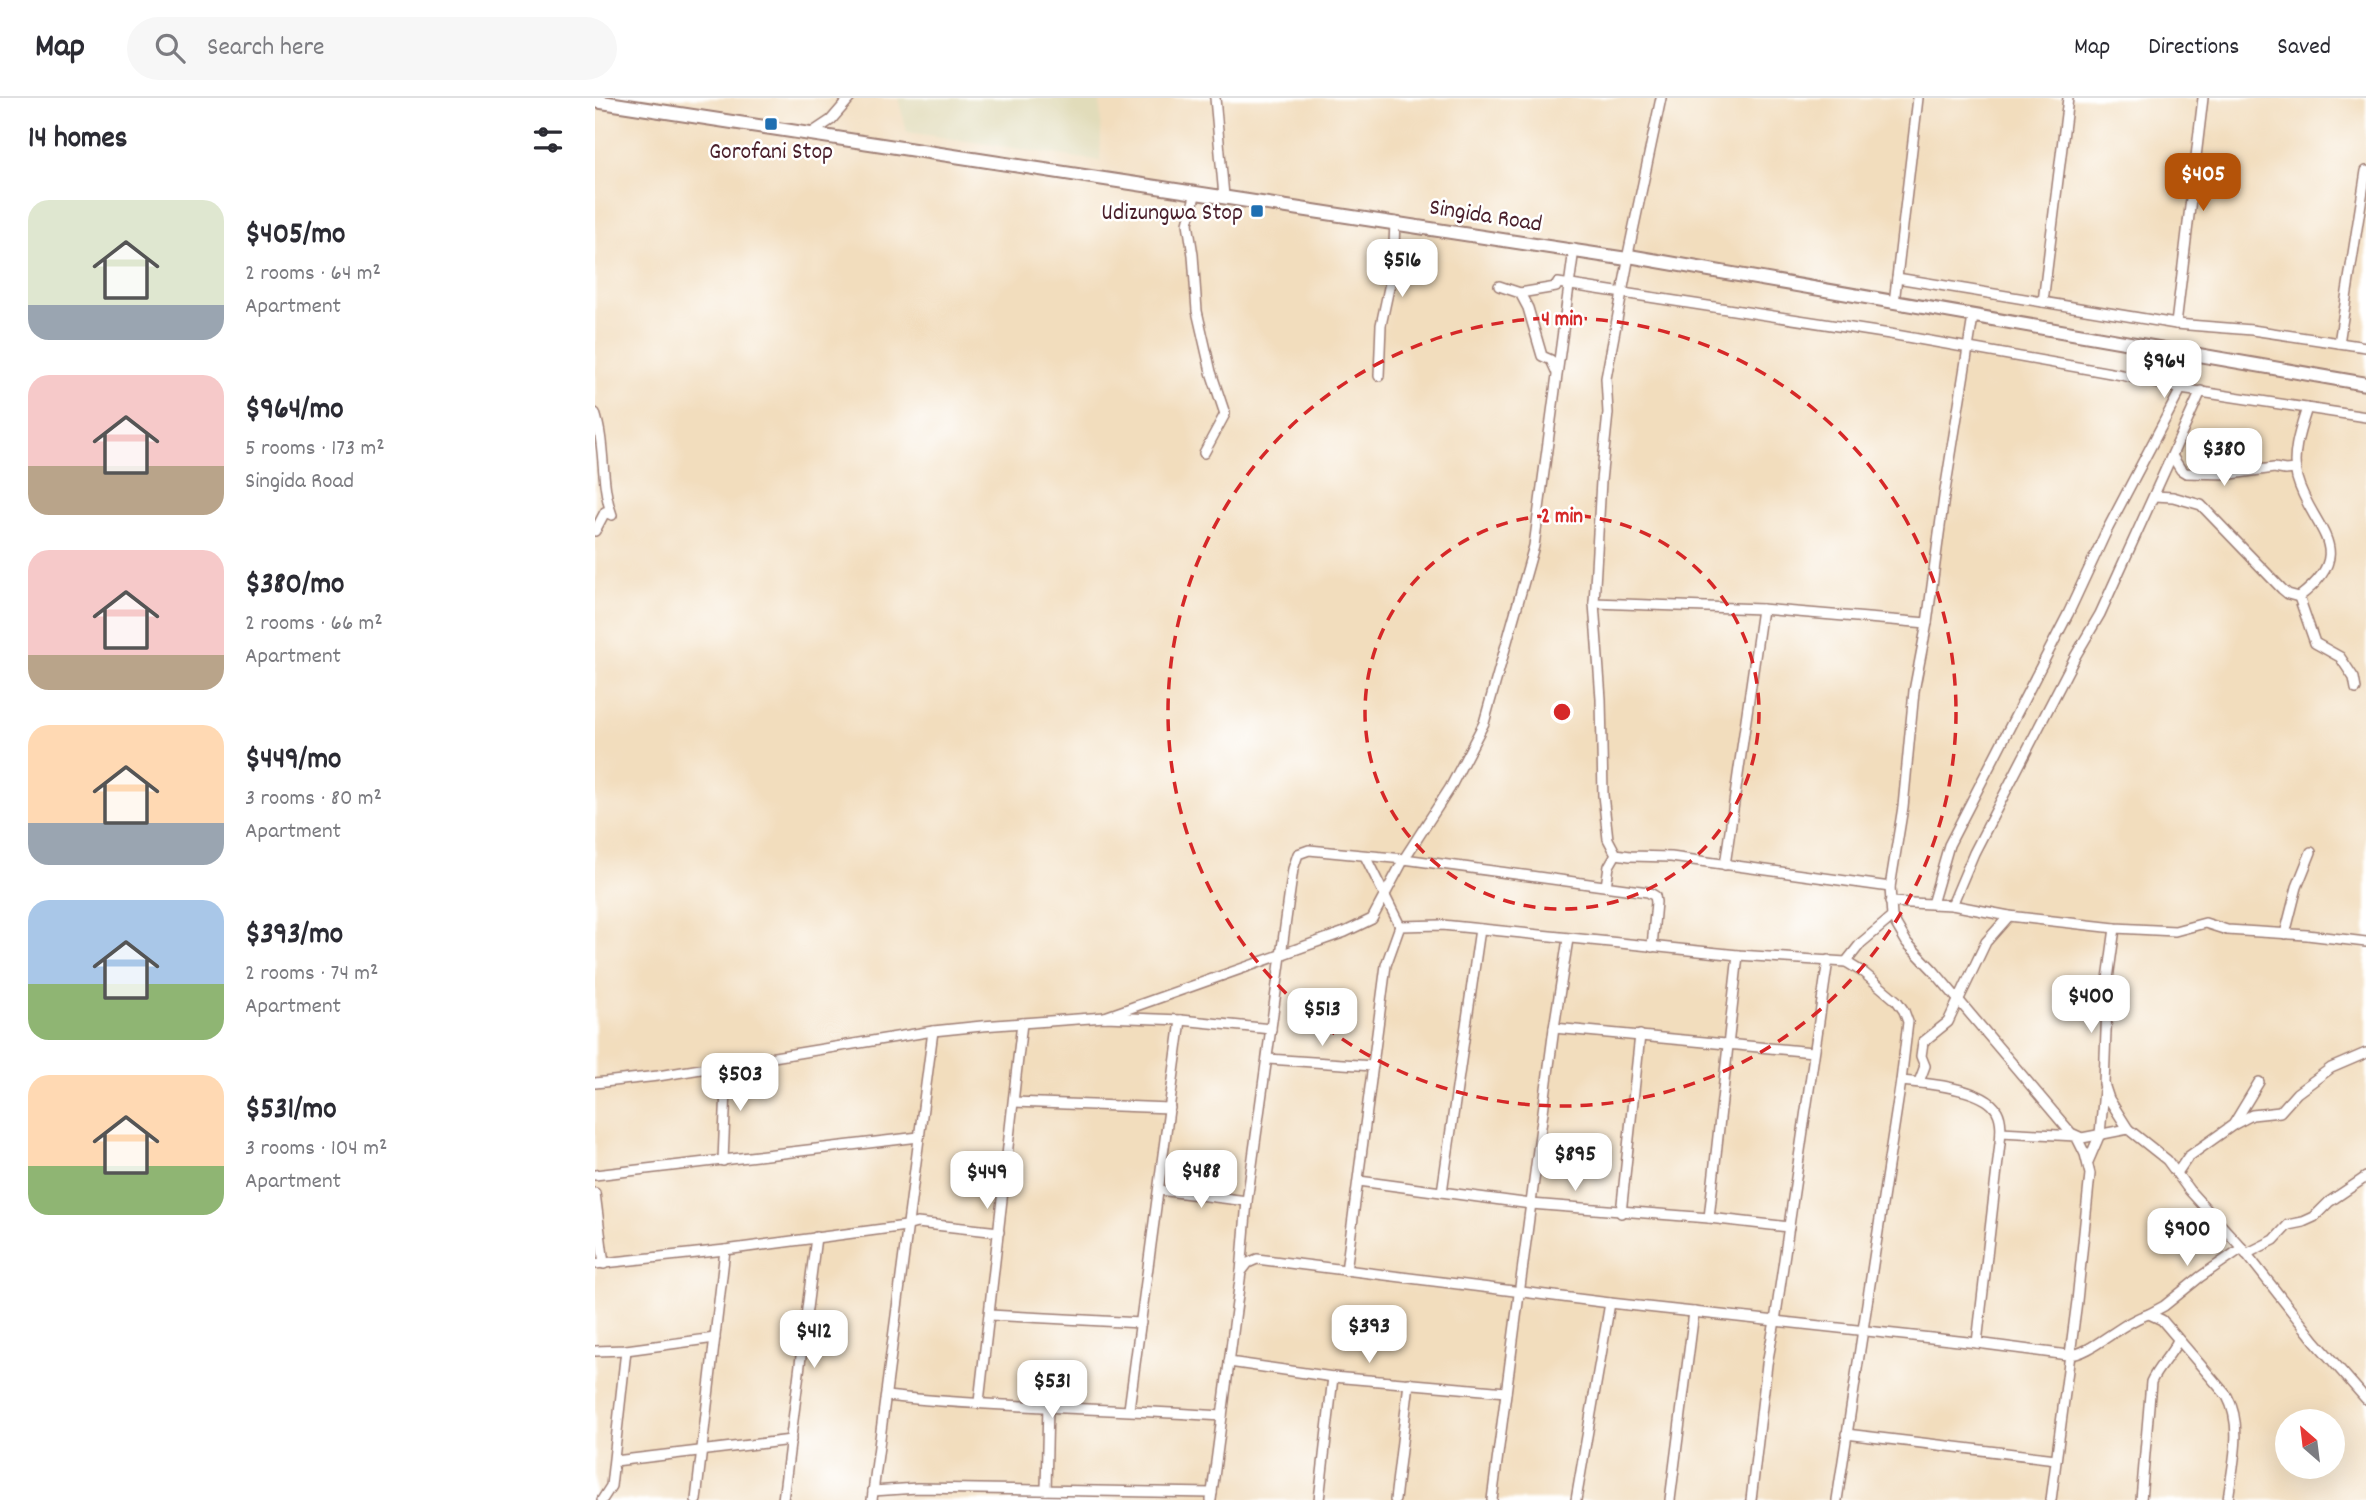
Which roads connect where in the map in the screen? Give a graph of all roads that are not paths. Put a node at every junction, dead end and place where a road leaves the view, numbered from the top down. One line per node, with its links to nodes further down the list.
1 (850, 98): 8 (street)
2 (1215, 98): 11 (street)
3 (1661, 98): 14 (street)
4 (1918, 98): 15 (street)
5 (2068, 98): 20 (street)
6 (2203, 98): 23 (street)
7 (595, 102): 8 (highway, Singida Road)
8 (809, 135): 10 (highway, Singida Road)
9 (2366, 171): 24 (street)
10 (1196, 192): 11 (highway, Singida Road); 35 (street)
11 (1224, 196): 12 (highway, Singida Road)
12 (1395, 222): 13 (highway, Singida Road); 28 (street)
13 (1574, 249): 14 (highway, Singida Road); 16 (street)
14 (1628, 257): 18 (street); 21 (highway, Singida Road)
15 (1897, 278): 20 (street); 21 (street)
16 (1569, 284): 18 (street); 19 (street); 27 (street)
17 (1499, 286): 19 (street)
18 (1624, 292): 25 (street); 41 (street)
19 (1520, 293): 27 (street)
20 (2043, 302): 23 (street)
21 (1894, 303): 22 (highway, Singida Road)
22 (1973, 317): 25 (street); 29 (highway, Singida Road)
23 (2176, 324): 24 (street)
24 (2339, 343): 26 (street)
25 (1968, 347): 30 (street); 43 (street)
26 (2366, 347)
27 (1557, 374): 48 (street)
28 (1379, 376)
29 (2366, 384)
30 (2181, 389): 31 (street); 54 (street)
31 (2200, 391): 32 (street); 36 (street)
32 (2307, 408): 34 (street); 37 (street)
33 (595, 414): 39 (street)
34 (2366, 417)
35 (1205, 453)
36 (2172, 456): 37 (street); 38 (street)
37 (2296, 469): 40 (street)
38 (2154, 496): 40 (street); 55 (street)
39 (595, 531)
40 (2299, 597): 44 (street)
41 (1594, 603): 42 (street); 46 (street)
42 (1762, 609): 43 (street); 49 (street)
43 (1927, 623): 51 (street)
44 (2355, 689)
45 (2311, 852): 61 (street)
46 (1616, 854): 49 (street); 50 (street)
47 (1364, 856): 48 (street); 52 (street); 65 (street)
48 (1404, 859): 50 (street); 52 (street)
49 (1725, 865): 51 (street)
50 (1606, 886): 64 (street)
51 (1890, 887): 53 (street)
52 (1383, 897): 58 (street); 65 (street)
53 (1890, 902): 54 (street); 57 (street)
54 (1933, 904): 55 (street)
55 (1952, 905): 56 (street)
56 (2009, 916): 59 (street); 69 (street)
57 (1892, 917): 68 (street); 69 (street)
58 (1400, 926): 60 (street); 82 (street)
59 (2115, 928): 61 (street); 87 (street)
60 (1480, 929): 62 (street); 103 (street)
61 (2285, 934): 63 (street)
62 (1568, 939): 64 (street); 73 (street)
63 (2366, 942)
64 (1652, 947): 66 (street)
65 (1281, 955): 70 (street); 74 (street)
66 (1738, 955): 67 (street); 77 (street)
67 (1828, 960): 68 (street); 78 (street)
68 (1846, 962): 83 (street)
69 (1958, 1001): 84 (street); 94 (street)
70 (1105, 1017): 71 (street); 72 (street)
71 (1181, 1020): 74 (street); 89 (street)
72 (1022, 1023): 75 (street); 88 (street)
73 (1554, 1028): 76 (street); 106 (street)
74 (1272, 1029): 80 (street)
75 (933, 1031): 81 (street); 95 (street)
76 (1640, 1035): 77 (street); 107 (street)
77 (1729, 1044): 78 (street); 108 (street)
78 (1813, 1052): 110 (street)
79 (2366, 1053): 90 (street)
80 (1268, 1059): 82 (street); 105 (street)
81 (727, 1064): 86 (street); 96 (street)
82 (1373, 1066): 101 (street)
83 (1901, 1081): 84 (street); 125 (street)
84 (1919, 1082): 92 (street)
85 (2259, 1082): 90 (street)
86 (595, 1083)
87 (2104, 1084): 91 (street); 93 (street)
88 (1014, 1102): 89 (street); 111 (street)
89 (1170, 1108): 102 (street)
90 (2233, 1125): 98 (street)
91 (2129, 1129): 93 (street); 98 (street)
92 (2001, 1132): 94 (street); 128 (street)
93 (2100, 1134): 94 (street); 97 (street)
94 (2076, 1136): 97 (street)
95 (919, 1137): 96 (street); 109 (street)
96 (723, 1161): 99 (street)
97 (2088, 1162): 131 (street)
98 (2177, 1173): 114 (street)
99 (595, 1175)
100 (2366, 1177): 114 (street)
101 (1359, 1181): 103 (street); 116 (street)
102 (1159, 1190): 105 (street); 124 (street)
103 (1443, 1192): 106 (street)
104 (595, 1193): 115 (street)
105 (1247, 1201): 117 (street)
106 (1531, 1204): 107 (street); 118 (street)
107 (1621, 1213): 108 (street)
108 (1709, 1218): 110 (street)
109 (906, 1226): 111 (street); 112 (street); 136 (street)
110 (1789, 1227): 123 (street)
111 (999, 1232): 122 (street)
112 (816, 1237): 113 (street); 143 (street)
113 (725, 1250): 115 (street); 126 (street)
114 (2244, 1251): 121 (street); 137 (street)
115 (599, 1264)
116 (1346, 1271): 117 (street); 118 (street)
117 (1241, 1272): 132 (street)
118 (1519, 1292): 119 (street); 135 (street)
119 (1610, 1303): 120 (street); 159 (street)
120 (1694, 1312): 123 (street); 160 (street)
121 (2149, 1314): 127 (street); 131 (street)
122 (990, 1315): 124 (street); 138 (street)
123 (1775, 1321): 125 (street); 161 (street)
124 (1141, 1323): 140 (street)
125 (1862, 1331): 128 (street); 142 (street)
126 (715, 1338): 129 (street); 144 (street)
127 (2178, 1340): 164 (street); 165 (street)
128 (1977, 1343): 131 (street)
129 (626, 1350): 130 (street); 146 (street)
130 (595, 1351)
131 (2069, 1355): 145 (street)
132 (1229, 1362): 133 (street); 141 (street)
133 (1333, 1377): 134 (street); 156 (street)
134 (1409, 1384): 135 (street); 157 (street)
135 (1506, 1392): 158 (street)
136 (886, 1396): 138 (street); 149 (street)
137 (2366, 1399)
138 (979, 1402): 139 (street)
139 (1048, 1405): 140 (street); 148 (street)
140 (1129, 1409): 141 (street)
141 (1221, 1416): 151 (street)
142 (1846, 1434): 145 (street); 162 (street)
143 (791, 1440): 144 (street); 154 (street)
144 (700, 1451): 146 (street); 153 (street)
145 (2056, 1459): 163 (street)
146 (614, 1461): 152 (street)
147 (962, 1489): 148 (street); 149 (street); 155 (street)
148 (1046, 1490): 150 (street)
149 (873, 1495)
150 (1119, 1496): 151 (street)
151 (1211, 1496)
152 (602, 1500)
153 (696, 1500)
154 (783, 1500)
155 (961, 1500)
156 (1319, 1500)
157 (1395, 1500)
158 (1492, 1500)
159 (1576, 1500)
160 (1671, 1500)
161 (1751, 1500)
162 (1837, 1500)
163 (2051, 1500)
164 (2141, 1500)
165 (2228, 1500)

